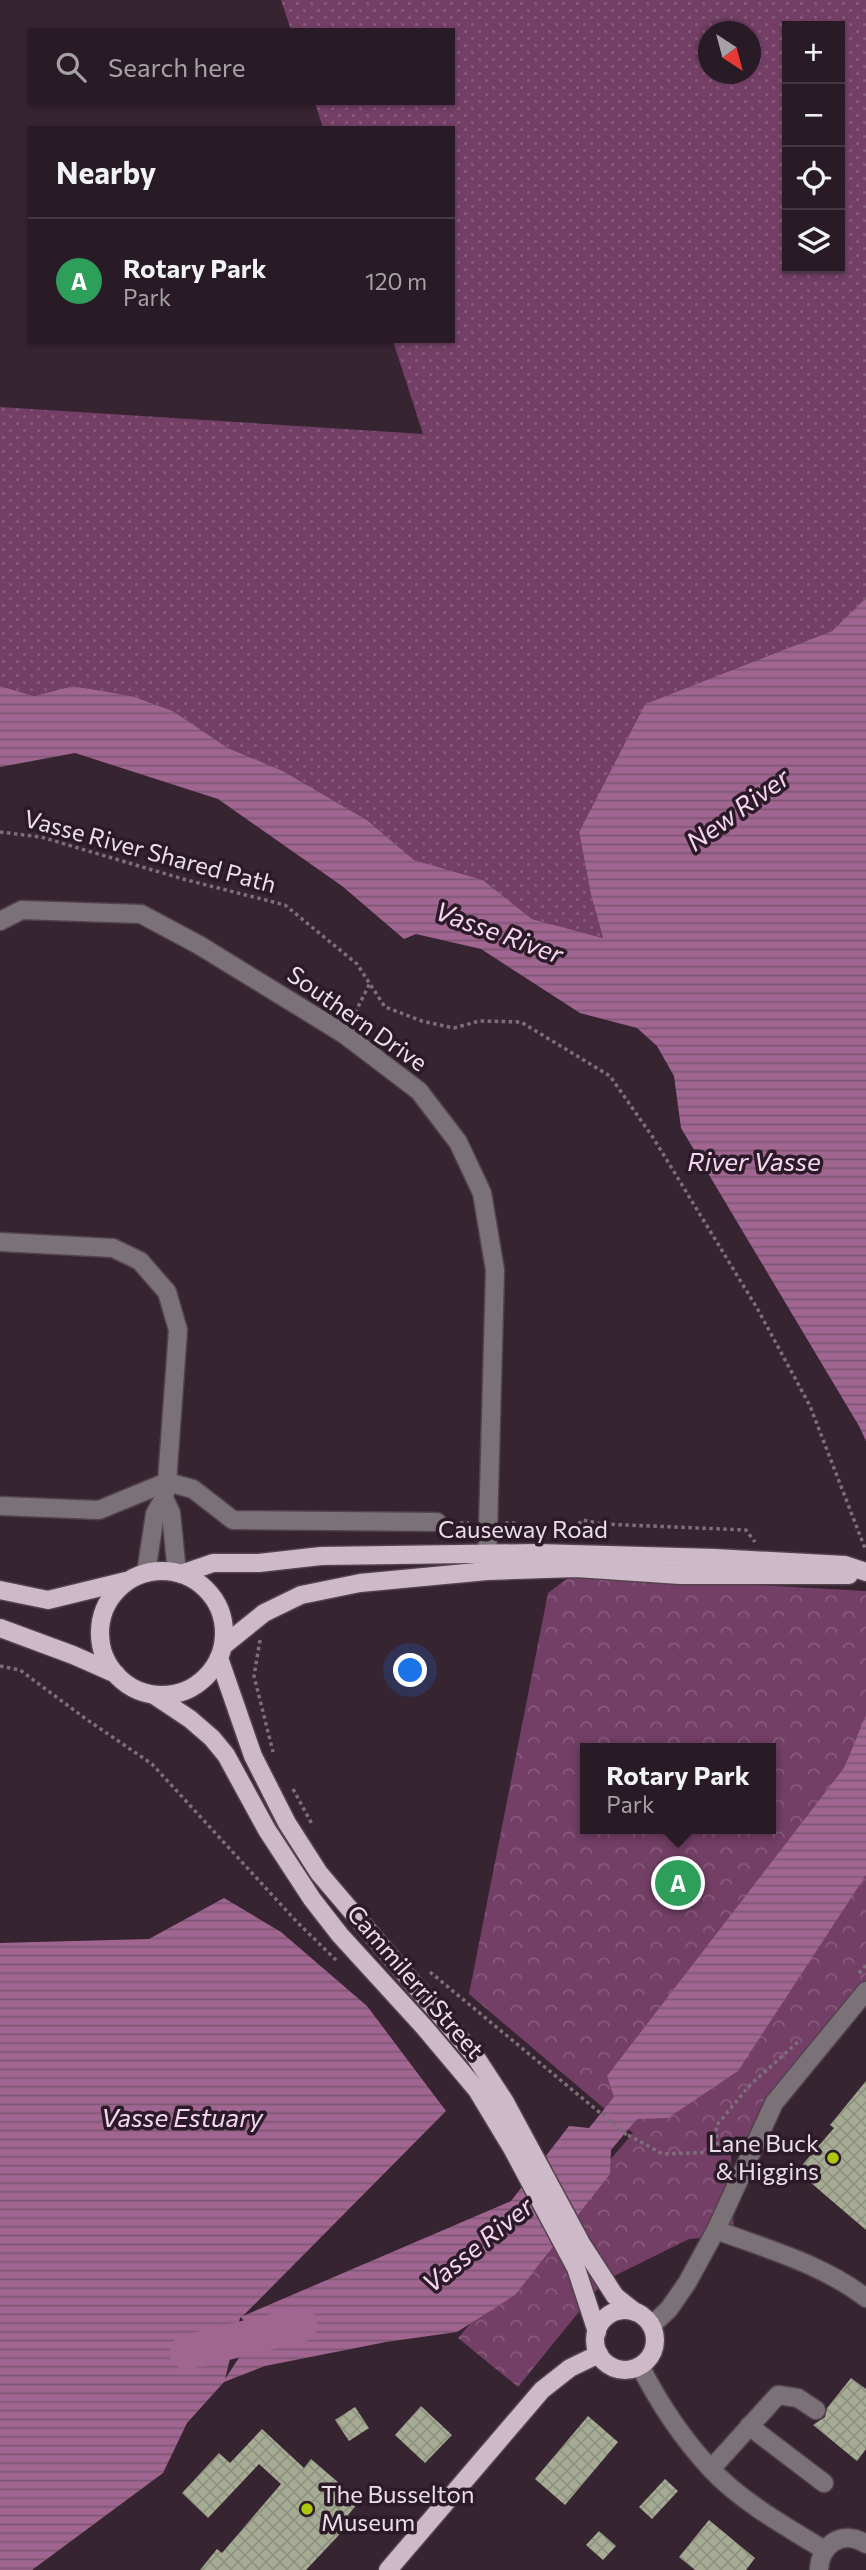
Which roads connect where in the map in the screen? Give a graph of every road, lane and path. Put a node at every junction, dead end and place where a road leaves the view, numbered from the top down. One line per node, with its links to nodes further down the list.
1 (0, 832): 3 (path, Vasse River Shared Path)
2 (0, 920): 4 (street, Southern Drive)
3 (370, 983): 4 (path); 13 (path, Vasse River Shared Path)
4 (344, 1034): 9 (street, Southern Drive)
5 (0, 1242): 6 (street)
6 (165, 1490): 7 (street); 8 (street, Causeway Road); 15 (street); 17 (street)
7 (0, 1506)
8 (436, 1522): 9 (path)
9 (488, 1523): 11 (path); 14 (street, Southern Drive)
10 (559, 1539): 12 (path)
11 (526, 1541)
12 (757, 1545)
13 (866, 1551)
14 (487, 1562): 15 (main road, Causeway Road); 16 (main road, Causeway Road); 21 (main road, Causeway Road)
15 (179, 1573): 17 (main road); 21 (main road)
16 (866, 1573)
17 (138, 1577): 18 (main road); 23 (main road)
18 (0, 1590)
19 (0, 1628): 23 (main road)
20 (268, 1631): 25 (path)
21 (221, 1652): 24 (main road); 34 (main road, Cammilerri Street)
22 (0, 1666): 28 (path)
23 (116, 1674): 24 (main road)
24 (154, 1695): 28 (main road, Cammilerri Street)
25 (274, 1755)
26 (291, 1787): 27 (path)
27 (314, 1829)
28 (364, 1961): 34 (main road, Cammilerri Street)
29 (866, 1965): 31 (path)
30 (428, 1971): 35 (path)
31 (858, 1975)
32 (866, 1991): 36 (street)
33 (806, 2035): 35 (path)
34 (518, 2145): 38 (main road, Cammilerri Street)
35 (719, 2152): 36 (path)
36 (750, 2157): 37 (street)
37 (716, 2230): 39 (street); 41 (street)
38 (576, 2250): 40 (main road, Cammilerri Street); 42 (main road, Cammilerri Street)
39 (866, 2298)
40 (635, 2312): 41 (main road); 42 (main road)
41 (652, 2325): 44 (main road)
42 (597, 2332): 43 (main road)
43 (599, 2354): 44 (main road); 51 (main road)
44 (640, 2366): 47 (street)
45 (816, 2410): 46 (street)
46 (749, 2426): 47 (street); 48 (street)
47 (710, 2469): 50 (street)
48 (824, 2483)
49 (866, 2544): 50 (street)
50 (823, 2549): 52 (street)
51 (387, 2570)
52 (818, 2570)

